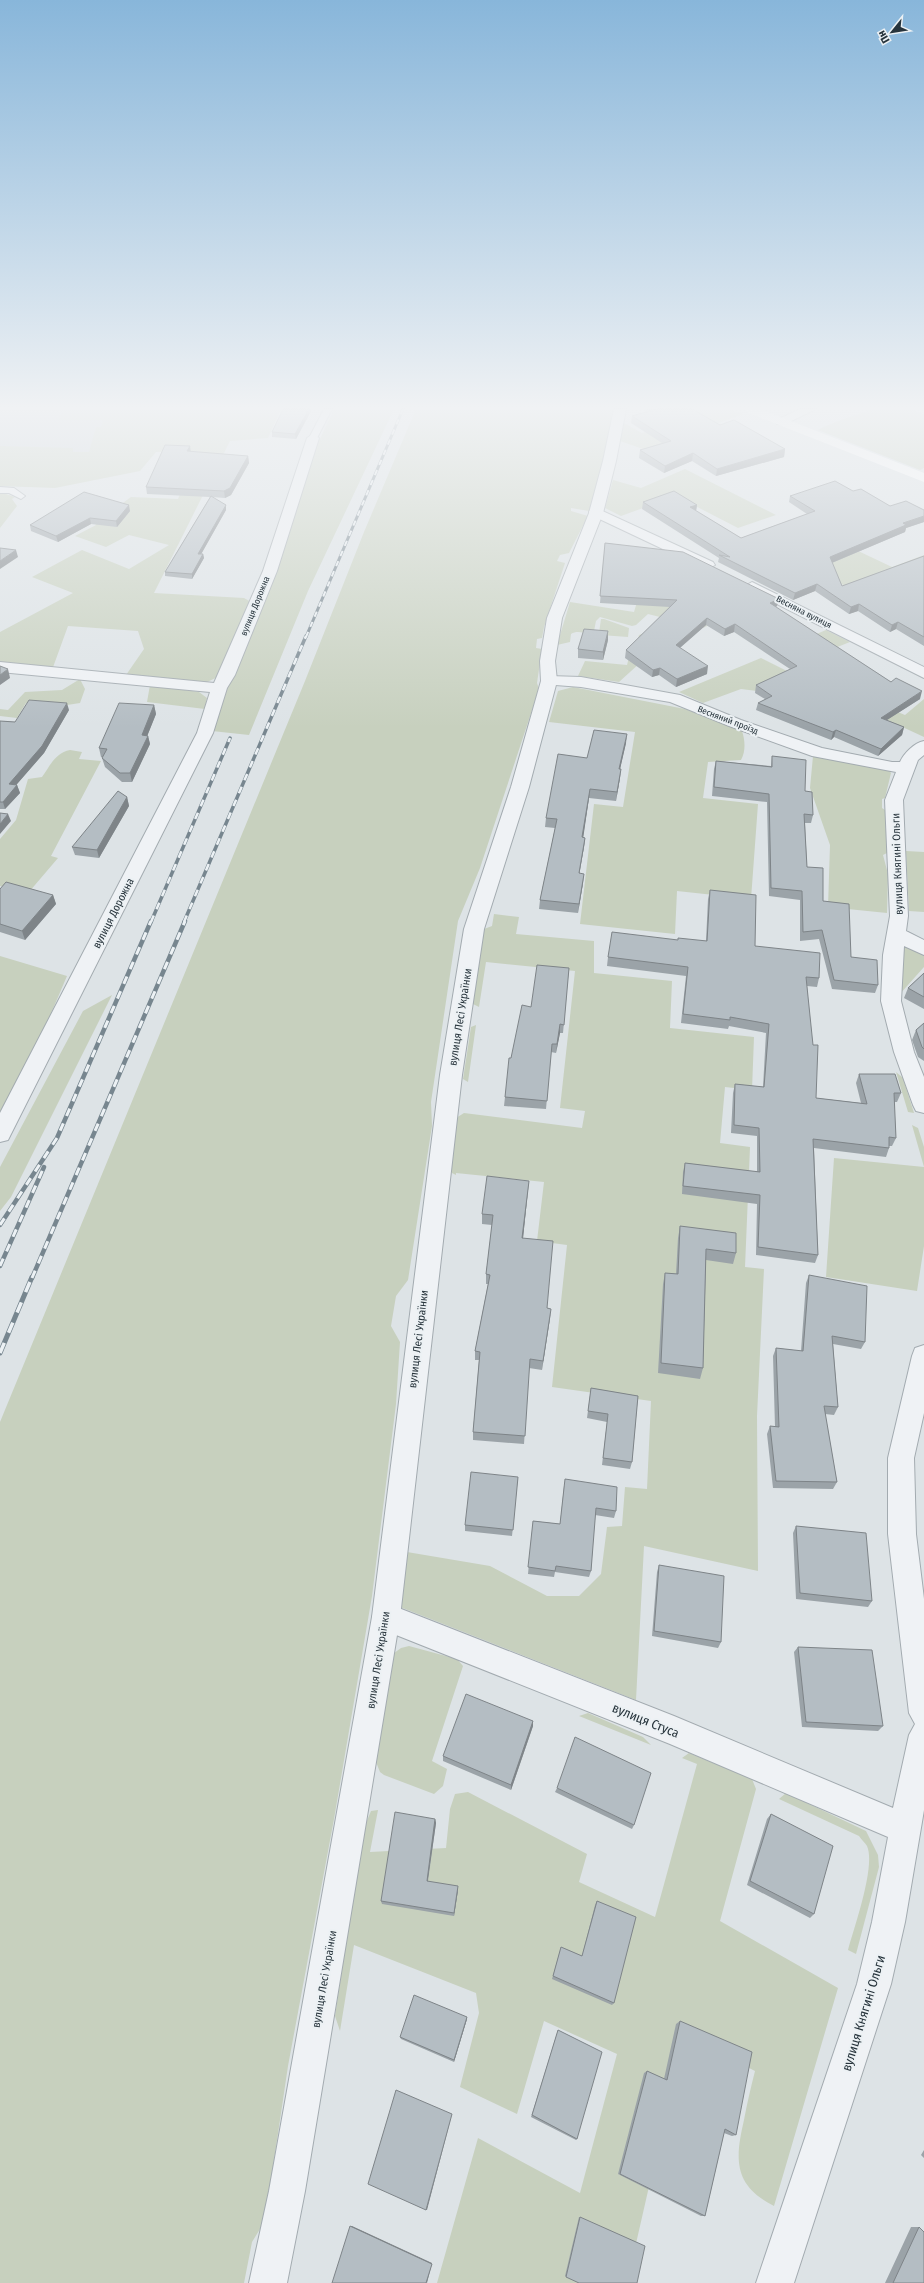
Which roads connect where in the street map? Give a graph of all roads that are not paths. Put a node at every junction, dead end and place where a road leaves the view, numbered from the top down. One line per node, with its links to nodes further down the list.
1 (288, 516): 9 (street, вулиця Дорожна)
2 (595, 516): 8 (street, вулиця Лесі Українки)
3 (603, 516): 4 (street)
4 (720, 571)
5 (740, 580): 7 (street, Весняна вулиця)
6 (0, 667): 9 (street)
7 (924, 673)
8 (549, 681): 11 (street, Весняний проїзд); 17 (street, вулиця Лесі Українки)
9 (219, 688): 15 (street, вулиця Дорожна)
10 (924, 746): 11 (street, вулиця Княгині Ольги)
11 (906, 768): 12 (street, вулиця Княгині Ольги)
12 (896, 934): 13 (street); 14 (street, вулиця Княгині Ольги)
13 (924, 948)
14 (924, 1105)
15 (0, 1134)
16 (924, 1356): 18 (street)
17 (386, 1617): 20 (street, вулиця Стуса); 21 (street, вулиця Лесі Українки)
18 (924, 1713)
19 (924, 1735): 20 (street, вулиця Княгині Ольги)
20 (904, 1828): 22 (street, вулиця Княгині Ольги)
21 (268, 2283)
22 (775, 2283)

